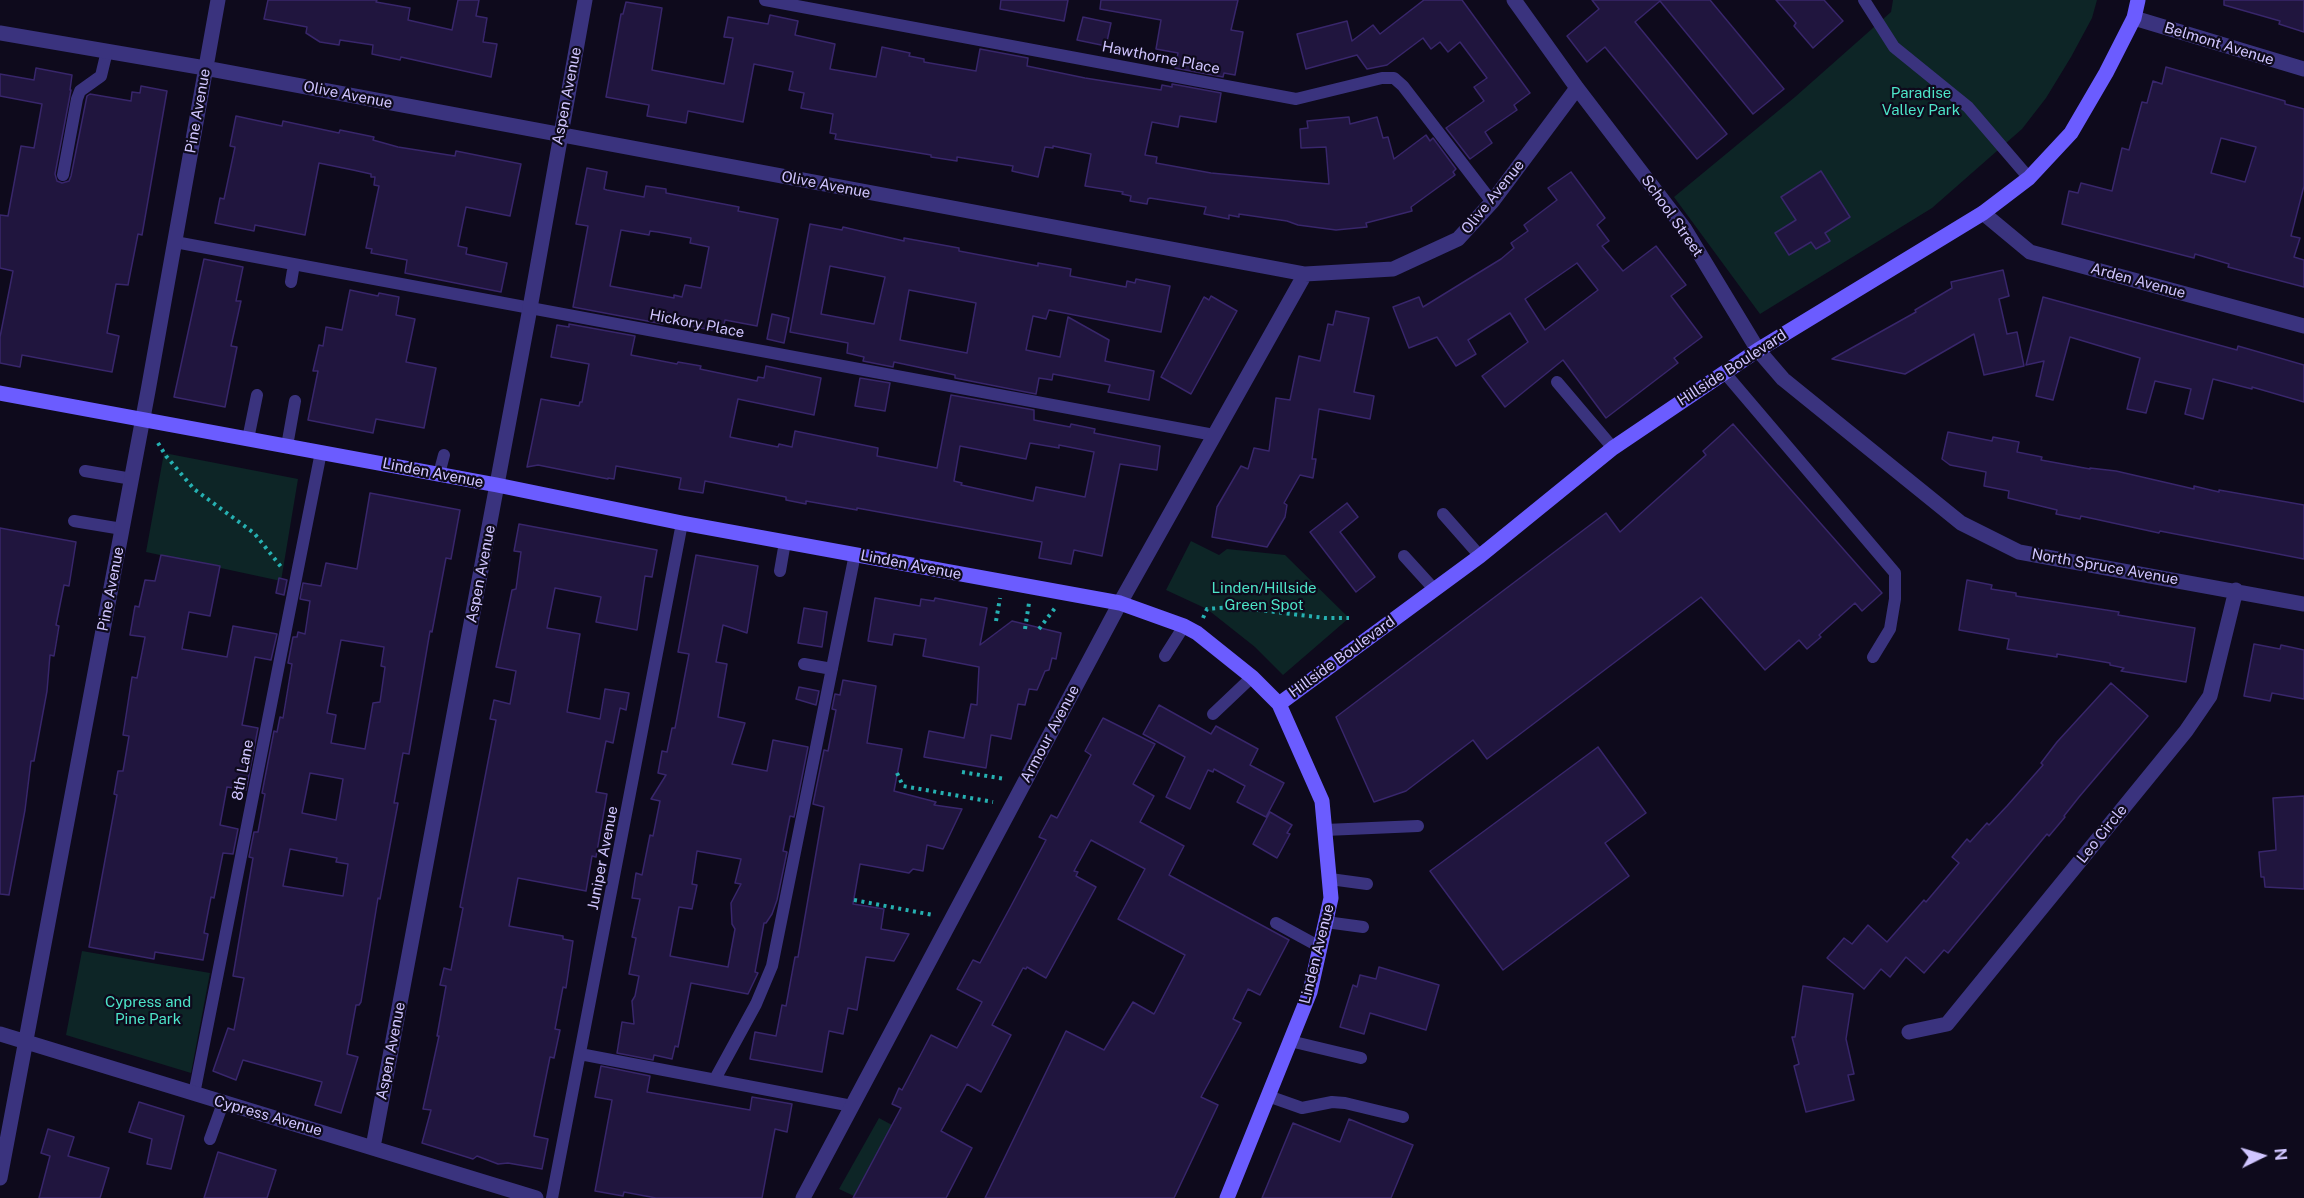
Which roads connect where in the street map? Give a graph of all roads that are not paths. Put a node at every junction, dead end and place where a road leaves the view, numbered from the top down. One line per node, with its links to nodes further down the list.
1 (219, 0): 10 (street, Pine Avenue)
2 (585, 0): 13 (street, Aspen Avenue)
3 (765, 0): 16 (lane, Hawthorne Place)
4 (1514, 0): 12 (street, School Street)
5 (1864, 0): 15 (lane)
6 (2138, 0): 7 (street, Hillside Boulevard)
7 (2134, 18): 11 (street, Belmont Avenue); 15 (street, Hillside Boulevard)
8 (0, 33): 9 (street, Olive Avenue)
9 (106, 51): 10 (street, Olive Avenue); 14 (lane)
10 (205, 68): 13 (street, Olive Avenue); 18 (street, Pine Avenue)
11 (2304, 69)
12 (1577, 88): 16 (street, Olive Avenue); 24 (street, School Street)
13 (560, 135): 20 (street, Olive Avenue); 22 (street, Aspen Avenue)
14 (63, 175)
15 (2029, 178): 17 (street, Hillside Boulevard)
16 (1492, 202): 20 (street, Olive Avenue)
17 (1983, 213): 23 (street, Arden Avenue); 24 (street, Hillside Boulevard)
18 (175, 242): 19 (lane, Hickory Place); 30 (street, Pine Avenue)
19 (294, 264): 21 (lane); 22 (lane, Hickory Place)
20 (1305, 274): 31 (street, Armour Avenue)
21 (291, 282)
22 (530, 308): 31 (lane, Hickory Place); 40 (street, Aspen Avenue)
23 (2304, 326)
24 (1758, 350): 25 (street, Hillside Boulevard); 51 (street, North Spruce Avenue)
25 (1724, 372): 34 (street, Hillside Boulevard); 56 (lane)
26 (1557, 382): 34 (lane)
27 (0, 393): 30 (street, Linden Avenue)
28 (257, 395): 32 (lane)
29 (295, 401): 33 (lane)
30 (143, 419): 32 (street, Linden Avenue); 39 (street, Pine Avenue)
31 (1214, 435): 52 (street, Armour Avenue)
32 (248, 439): 33 (street, Linden Avenue)
33 (287, 446): 35 (street, Linden Avenue)
34 (1613, 448): 48 (street, Hillside Boulevard)
35 (321, 452): 38 (street, Linden Avenue); 77 (lane, 8th Lane)
36 (444, 455): 38 (lane)
37 (85, 471): 39 (lane)
38 (439, 474): 40 (street, Linden Avenue)
39 (132, 479): 44 (street, Pine Avenue)
40 (497, 485): 43 (street, Linden Avenue); 83 (street, Aspen Avenue)
41 (1443, 514): 48 (lane)
42 (74, 521): 44 (lane)
43 (682, 523): 45 (street, Linden Avenue); 74 (lane, Juniper Avenue)
44 (122, 529): 73 (street, Pine Avenue)
45 (785, 542): 46 (street, Linden Avenue); 49 (lane)
46 (855, 554): 52 (street, Linden Avenue); 58 (lane)
47 (1404, 556): 50 (lane)
48 (1480, 556): 50 (street, Hillside Boulevard)
49 (780, 571)
50 (1434, 589): 60 (street, Hillside Boulevard)
51 (2236, 590): 53 (street, North Spruce Avenue); 70 (street, Leo Circle)
52 (1120, 603): 54 (street, Linden Avenue); 80 (street, Armour Avenue)
53 (2304, 603)
54 (1190, 629): 55 (lane); 59 (street, Linden Avenue)
55 (1165, 656)
56 (1873, 657)
57 (804, 664): 58 (lane)
58 (832, 669): 76 (lane)
59 (1251, 677): 60 (street, Linden Avenue); 61 (lane)
60 (1279, 704): 63 (street, Linden Avenue)
61 (1213, 714)
62 (1418, 826): 63 (lane)
63 (1325, 830): 64 (street, Linden Avenue)
64 (1330, 879): 65 (lane); 66 (street, Linden Avenue)
65 (1367, 884)
66 (1326, 922): 68 (lane); 69 (street, Linden Avenue)
67 (1276, 923): 69 (lane)
68 (1363, 927)
69 (1320, 947): 72 (street, Linden Avenue)
70 (1909, 1032)
71 (0, 1034): 73 (street, Cypress Avenue)
72 (1290, 1041): 75 (lane); 78 (street, Linden Avenue)
73 (26, 1042): 77 (street, Cypress Avenue); 84 (street, Pine Avenue)
74 (580, 1054): 76 (lane); 86 (lane, Juniper Avenue)
75 (1361, 1058)
76 (715, 1079): 80 (lane)
77 (194, 1094): 79 (street, Cypress Avenue)
78 (1268, 1096): 81 (lane); 88 (street, Linden Avenue)
79 (223, 1103): 82 (lane); 83 (street, Cypress Avenue)
80 (852, 1106): 87 (street, Armour Avenue)
81 (1403, 1117)
82 (210, 1138)
83 (373, 1147): 85 (street, Cypress Avenue)
84 (0, 1178)
85 (536, 1198)
86 (552, 1198)
87 (803, 1198)
88 (1227, 1198)

